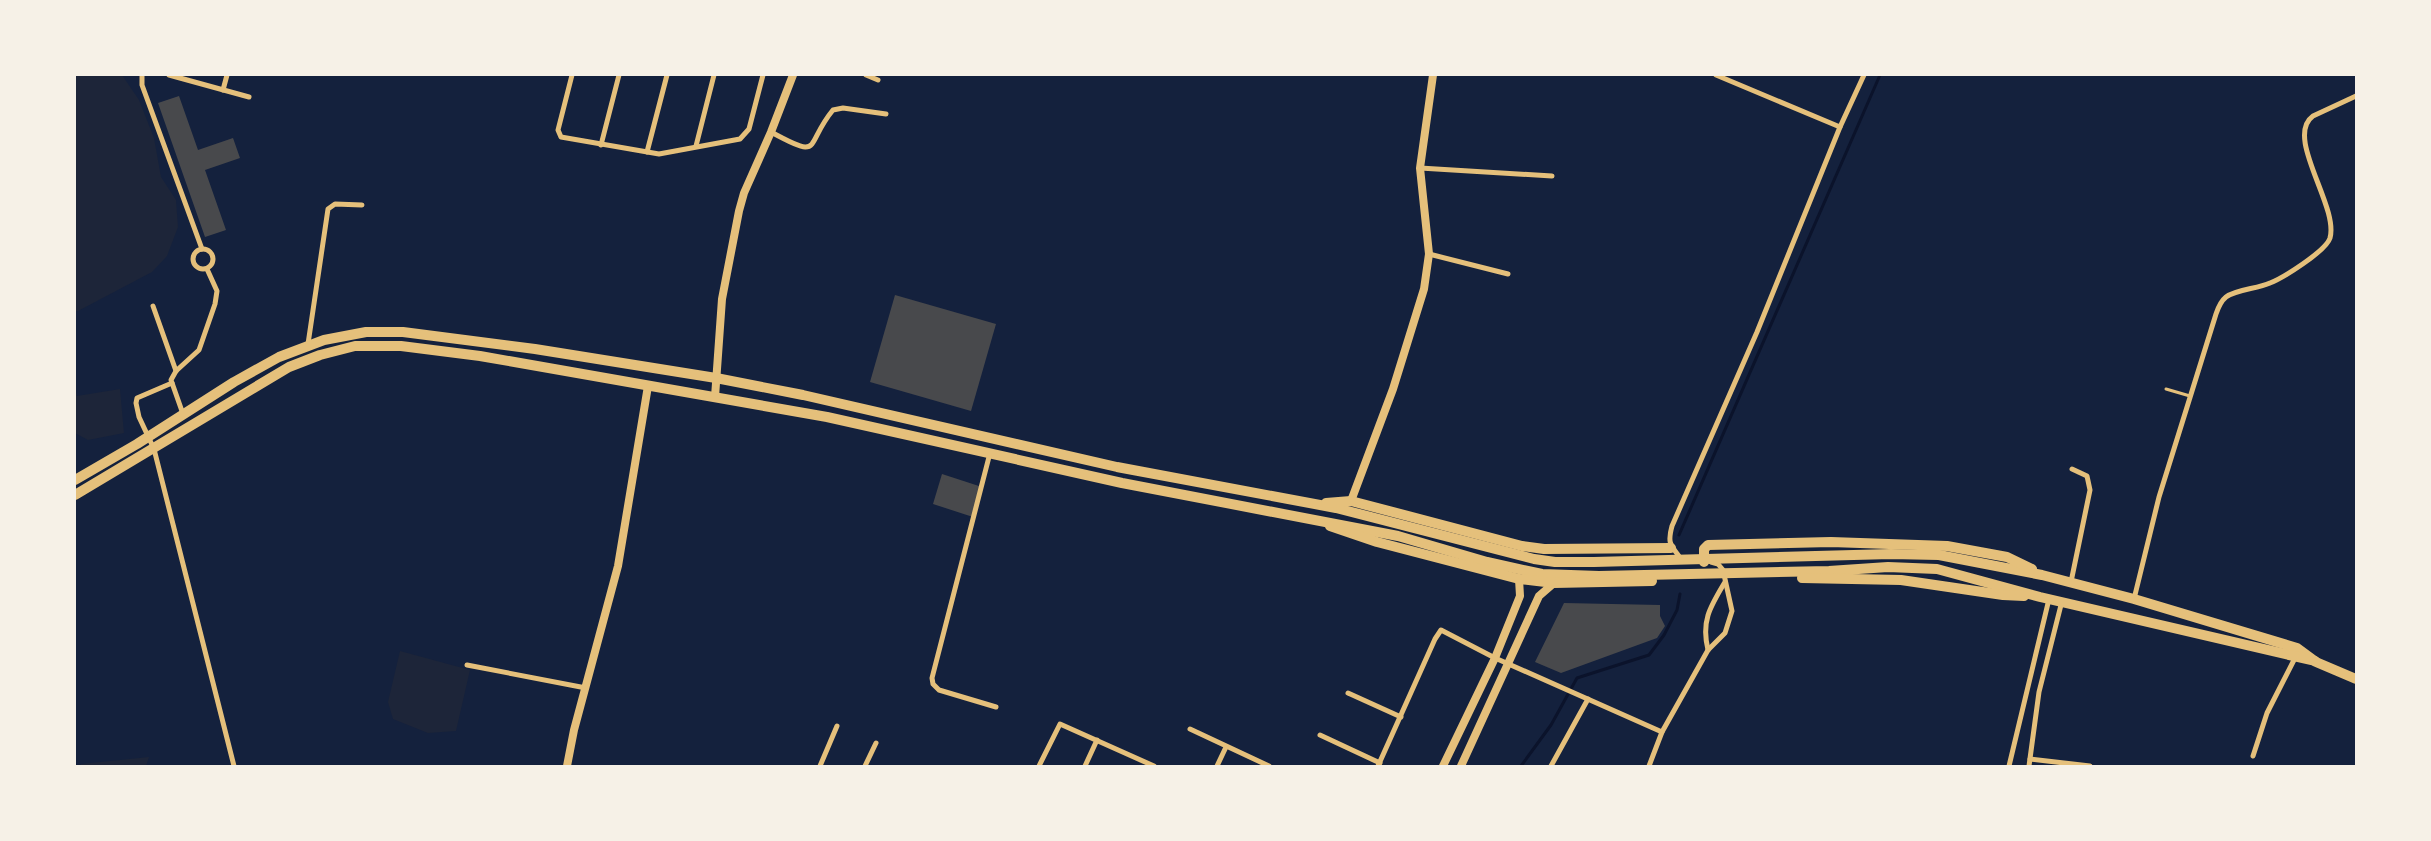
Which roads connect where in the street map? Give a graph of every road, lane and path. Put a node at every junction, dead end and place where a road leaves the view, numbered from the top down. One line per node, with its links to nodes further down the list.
1 (142, 75): 27 (street)
2 (169, 75): 15 (street)
3 (227, 75): 15 (street)
4 (572, 75): 21 (street)
5 (619, 75): 21 (street)
6 (667, 75): 23 (street)
7 (714, 75): 22 (street)
8 (763, 75): 22 (street)
9 (792, 75): 20 (street)
10 (866, 75): 14 (street)
11 (1433, 75): 24 (street)
12 (1716, 75): 19 (street)
13 (1864, 75): 19 (street)
14 (878, 80)
15 (223, 90): 17 (street)
16 (2356, 96): 40 (street)
17 (249, 97)
18 (886, 114): 20 (street)
19 (1840, 127): 52 (street)
20 (771, 132): 36 (street)
21 (601, 145): 23 (street)
22 (696, 146): 23 (street)
23 (647, 152)
24 (1420, 168): 25 (street); 28 (street)
25 (1552, 176)
26 (362, 205): 33 (street)
27 (202, 249): 29 (street); 29 (street)
28 (1429, 254): 30 (street); 49 (street)
29 (207, 269): 35 (street)
30 (1508, 274)
31 (154, 306): 35 (street)
32 (403, 332): 33 (highway); 34 (street); 36 (highway)
33 (308, 344): 42 (highway)
34 (401, 346): 38 (highway); 44 (highway)
35 (176, 371): 37 (street)
36 (716, 378): 41 (street); 50 (highway)
37 (172, 383): 42 (street); 43 (street)
38 (648, 386): 41 (highway); 71 (street)
39 (2166, 389): 40 (lane)
40 (2190, 396): 62 (street)
41 (715, 397): 45 (highway)
42 (183, 414): 43 (highway)
43 (151, 435): 44 (street); 47 (highway)
44 (156, 448): 48 (highway); 86 (street)
45 (990, 454): 51 (highway); 74 (street)
46 (2072, 469): 59 (street)
47 (75, 480)
48 (75, 495)
49 (1351, 501): 50 (highway); 52 (highway)
50 (1318, 504): 55 (highway)
51 (1315, 519): 56 (highway); 61 (highway)
52 (1671, 548): 53 (street)
53 (1683, 562): 54 (street); 58 (highway)
54 (1704, 562): 55 (highway); 57 (street)
55 (2042, 575): 59 (highway)
56 (1519, 579): 60 (highway); 65 (street)
57 (1725, 580): 58 (highway); 61 (highway); 64 (street); 64 (street)
58 (1665, 581): 60 (highway)
59 (2071, 582): 62 (highway)
60 (1554, 583): 68 (street)
61 (2044, 597): 63 (highway); 99 (street)
62 (2134, 599): 67 (highway)
63 (2062, 601): 66 (highway); 84 (street)
64 (1708, 650): 78 (street)
65 (1495, 658): 68 (street); 75 (street); 95 (street)
66 (2295, 658): 67 (highway); 83 (street)
67 (2316, 662): 70 (highway)
68 (1508, 664): 73 (street); 96 (street)
69 (467, 665): 71 (street)
70 (2356, 680)
71 (586, 688): 87 (street)
72 (1348, 693): 75 (street)
73 (1588, 699): 78 (street); 97 (street)
74 (996, 707)
75 (1401, 717): 85 (street)
76 (837, 726): 88 (street)
77 (1190, 729): 82 (street)
78 (1662, 732): 98 (street)
79 (1320, 735): 85 (street)
80 (1097, 740): 90 (street); 91 (street); 92 (street)
81 (876, 743): 89 (street)
82 (1226, 746): 93 (street); 94 (street)
83 (2253, 756)
84 (2030, 759): 100 (street); 101 (street)
85 (1379, 764)
86 (234, 766)
87 (567, 766)
88 (820, 766)
89 (865, 766)
90 (1039, 766)
91 (1085, 766)
92 (1154, 766)
93 (1217, 766)
94 (1269, 766)
95 (1443, 766)
96 (1461, 766)
97 (1551, 766)
98 (1649, 766)
99 (2009, 766)
100 (2029, 766)
101 (2090, 766)

